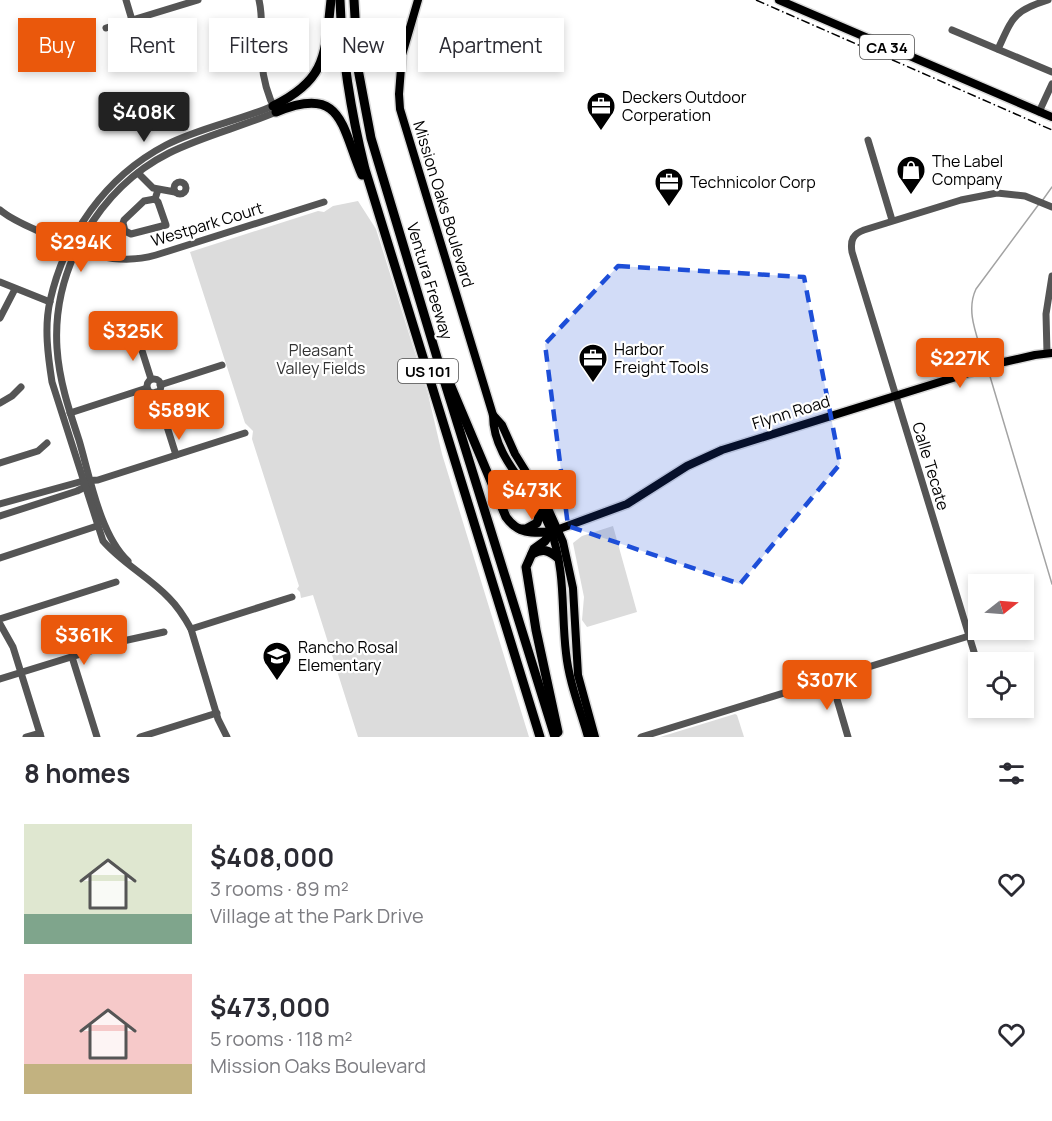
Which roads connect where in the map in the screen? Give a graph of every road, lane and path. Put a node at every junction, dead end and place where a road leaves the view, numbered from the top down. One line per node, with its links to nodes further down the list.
1 (126, 0): 10 (street)
2 (195, 0): 11 (street)
3 (259, 0): 16 (street)
4 (331, 0): 16 (highway)
5 (340, 0): 28 (highway, Ventura Freeway / US 101)
6 (354, 0): 37 (highway, Ventura Freeway / US 101)
7 (418, 0): 48 (main road, Mission Oaks Boulevard)
8 (780, 0): 17 (main road, CA 34)
9 (1048, 0): 13 (street)
10 (131, 18)
11 (138, 18)
12 (952, 30): 13 (street)
13 (998, 49): 14 (street)
14 (1052, 72)
15 (1052, 84): 17 (street)
16 (274, 109): 20 (street); 28 (highway); 29 (street)
17 (1039, 112): 18 (main road, CA 34)
18 (1052, 117)
19 (868, 140): 27 (street)
20 (138, 173): 21 (street); 30 (street)
21 (158, 190): 22 (street); 23 (street)
22 (176, 192)
23 (155, 199): 23 (street)
24 (324, 202): 30 (street, Westpark Court)
25 (1052, 207): 27 (street)
26 (0, 210): 29 (street, Westpark Court)
27 (892, 220): 45 (street, Calle Tecate)
28 (381, 221): 84 (highway, Ventura Freeway / US 101)
29 (69, 246): 30 (street, Westpark Court); 34 (street)
30 (77, 249): 47 (street)
31 (1052, 276): 38 (street)
32 (0, 282): 33 (street)
33 (15, 290): 34 (street); 35 (street)
34 (50, 302): 54 (street)
35 (0, 318)
36 (138, 338): 40 (street)
37 (431, 339): 59 (highway); 85 (highway, Ventura Freeway / US 101)
38 (1049, 353): 45 (main road, Flynn Road)
39 (222, 365): 41 (street)
40 (151, 379): 41 (street); 43 (street)
41 (160, 384): 44 (street)
42 (21, 387): 46 (street)
43 (147, 388): 44 (street); 47 (street)
44 (156, 392): 51 (street)
45 (895, 396): 60 (main road, Flynn Road); 71 (street, Calle Tecate)
46 (0, 403)
47 (70, 413): 53 (street)
48 (493, 415): 55 (main road, Mission Oaks Boulevard); 60 (main road, Mission Oaks Boulevard)
49 (244, 433): 51 (street)
50 (47, 443): 52 (street)
51 (176, 455): 53 (street)
52 (0, 463)
53 (91, 482): 54 (street); 64 (street)
54 (84, 485): 56 (street); 57 (street); 58 (street)
55 (533, 499): 59 (highway); 60 (main road, Mission Oaks Boulevard)
56 (0, 504)
57 (0, 516)
58 (97, 526): 62 (street); 64 (street)
59 (518, 530): 60 (highway)
60 (555, 531): 61 (highway); 63 (main road, Mission Oaks Boulevard); 87 (main road, Mission Oaks Boulevard)
61 (530, 555): 63 (highway); 85 (highway)
62 (0, 558)
63 (558, 558): 86 (main road, Mission Oaks Boulevard)
64 (135, 570): 69 (street)
65 (116, 582): 67 (street)
66 (292, 597): 69 (street)
67 (0, 619)
68 (0, 624): 74 (street)
69 (191, 629): 77 (street)
70 (164, 632): 73 (street)
71 (968, 633)
72 (968, 636): 75 (street)
73 (72, 657): 74 (street); 81 (street)
74 (21, 672): 76 (street); 78 (street)
75 (831, 678): 88 (street); 89 (street)
76 (0, 679)
77 (217, 713): 79 (street); 83 (street)
78 (40, 735): 80 (street)
79 (152, 735): 82 (street)
80 (26, 737)
81 (97, 737)
82 (140, 737)
83 (227, 737)
84 (540, 737)
85 (557, 737)
86 (588, 737)
87 (595, 737)
88 (640, 737)
89 (848, 737)

